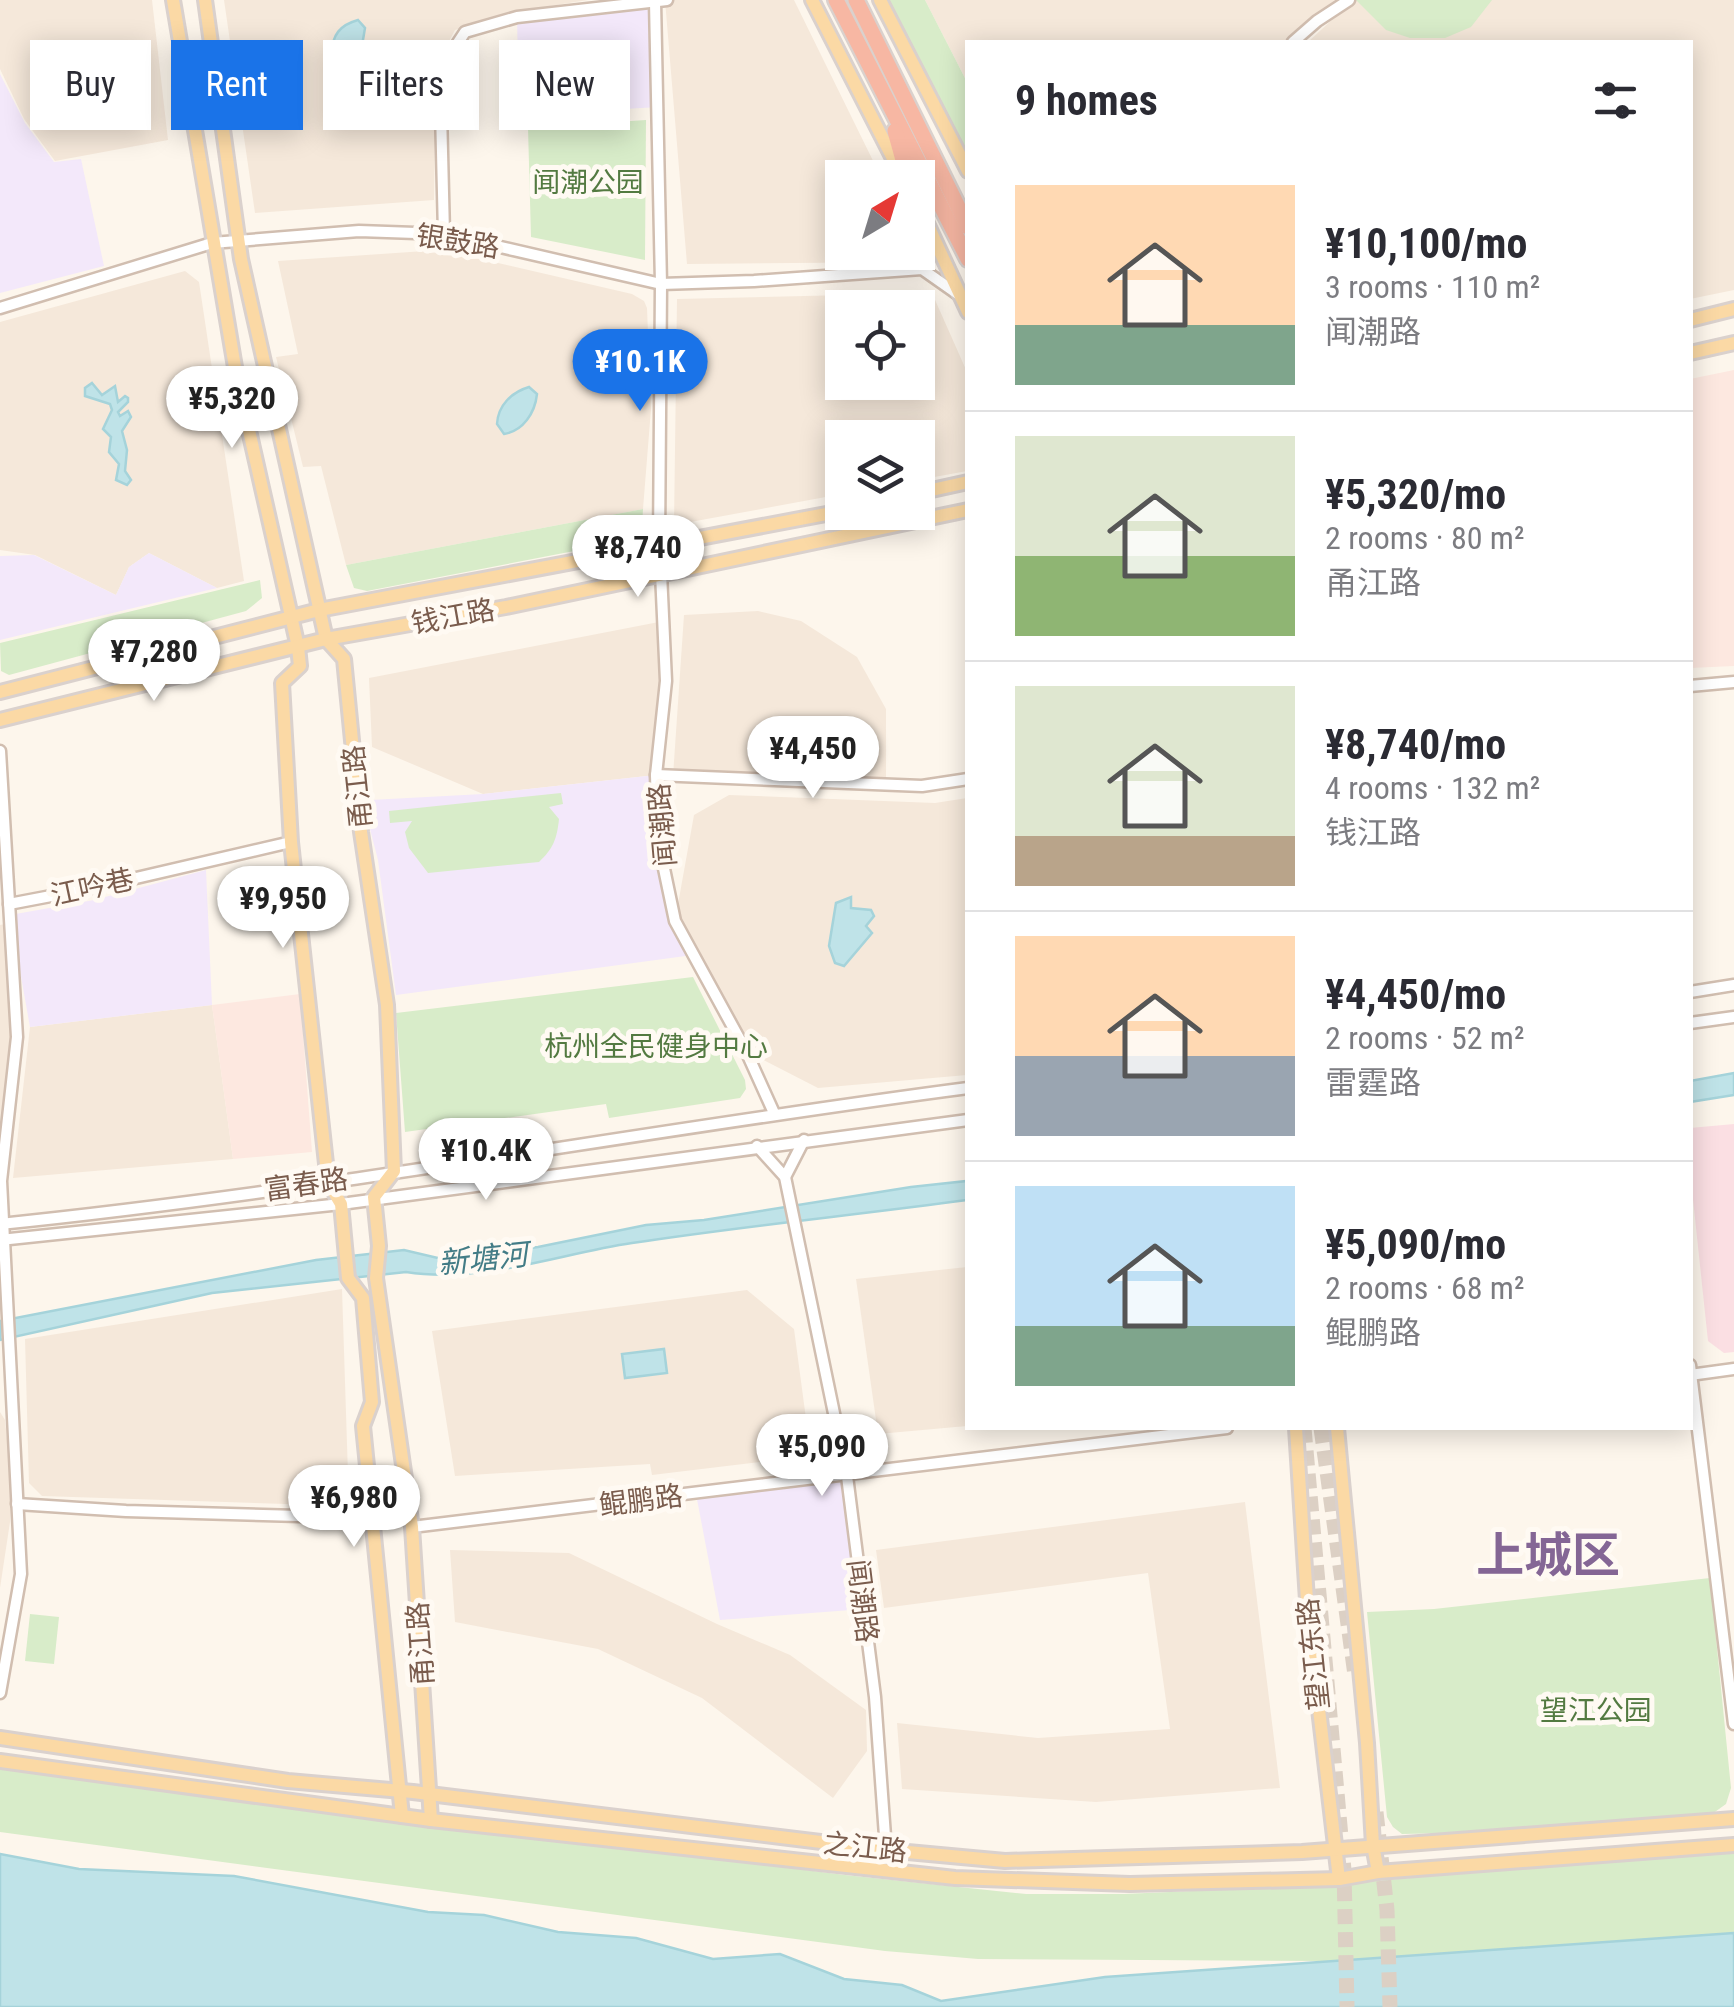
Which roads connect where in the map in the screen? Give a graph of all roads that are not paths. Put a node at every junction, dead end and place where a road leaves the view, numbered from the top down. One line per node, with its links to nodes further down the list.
1 (172, 0): 18 (main road)
2 (205, 0): 16 (main road, 甬江路)
3 (812, 0): 11 (main road)
4 (836, 0): 10 (highway)
5 (856, 0): 14 (highway)
6 (880, 0): 13 (main road)
7 (1350, 0): 9 (street)
8 (661, 1): 15 (street); 22 (street)
9 (1295, 40)
10 (882, 90): 12 (highway); 19 (highway)
11 (896, 160)
12 (900, 160)
13 (965, 165)
14 (965, 221)
15 (444, 234): 16 (street, 银鼓路); 22 (street, 银鼓路)
16 (238, 240): 18 (street, 银鼓路); 36 (main road, 甬江路)
17 (935, 243): 23 (main road)
18 (212, 244): 25 (street, 银鼓路); 37 (main road)
19 (965, 253)
20 (908, 270): 22 (street, 银鼓路)
21 (923, 270): 23 (street)
22 (661, 284): 34 (street)
23 (960, 295): 24 (main road)
24 (965, 306)
25 (0, 308)
26 (1734, 309): 27 (main road)
27 (1693, 319)
28 (1734, 343): 29 (main road)
29 (1693, 352)
30 (965, 483): 31 (main road)
31 (935, 489)
32 (965, 511): 35 (main road, 钱江路)
33 (825, 514): 34 (main road, 钱江路)
34 (659, 546): 36 (main road, 钱江路)
35 (661, 573): 38 (main road, 钱江路); 45 (street, 闻潮路)
36 (319, 610): 37 (main road, 钱江路); 38 (main road, 甬江路)
37 (290, 618): 39 (main road); 42 (main road, 钱江路)
38 (326, 639): 39 (main road, 钱江路); 58 (main road, 甬江路)
39 (298, 647): 43 (main road, 钱江路); 47 (main road, 甬江路)
40 (1734, 682): 41 (street)
41 (1693, 686)
42 (0, 692)
43 (0, 720)
44 (0, 751): 48 (street)
45 (656, 775): 46 (street); 54 (street, 闻潮路)
46 (965, 779)
47 (292, 842): 48 (street, 江吟巷); 60 (main road, 甬江路)
48 (9, 904): 63 (street)
49 (1734, 985): 50 (street)
50 (1693, 992)
51 (1734, 1017): 52 (street)
52 (1693, 1023)
53 (965, 1088): 54 (street, 富春路)
54 (774, 1113): 58 (street, 富春路)
55 (965, 1120): 56 (street, 富春路)
56 (804, 1140): 57 (street, 富春路); 59 (street)
57 (758, 1146): 59 (street, 闻潮路); 61 (street, 富春路)
58 (394, 1171): 60 (street, 富春路); 61 (main road)
59 (785, 1177): 71 (street, 闻潮路)
60 (328, 1182): 62 (main road, 甬江路); 63 (street, 富春路)
61 (374, 1197): 62 (street, 富春路); 74 (main road, 甬江路)
62 (342, 1204): 64 (street, 富春路); 73 (main road, 甬江路)
63 (3, 1224): 64 (street)
64 (3, 1240): 72 (street)
65 (1734, 1369): 66 (street)
66 (1693, 1372)
67 (1693, 1396): 76 (street)
68 (1211, 1430): 71 (street, 鲲鹏路)
69 (1296, 1430): 87 (main road, 望江东路)
70 (1337, 1430): 85 (main road, 望江东路)
71 (847, 1476): 74 (street, 鲲鹏路); 86 (street, 闻潮路)
72 (17, 1504): 73 (street); 75 (street)
73 (372, 1518): 79 (main road, 甬江路)
74 (412, 1527): 80 (main road, 甬江路)
75 (0, 1692)
76 (1734, 1724)
77 (0, 1738): 79 (main road, 之江路)
78 (0, 1761): 81 (main road, 之江路)
79 (400, 1791): 80 (main road, 之江路); 81 (main road, 甬江路)
80 (430, 1794): 83 (main road, 甬江路); 86 (main road, 之江路)
81 (402, 1816): 83 (main road, 之江路)
82 (1734, 1819): 85 (main road, 之江路)
83 (431, 1820): 89 (main road, 之江路)
84 (1734, 1844): 88 (main road, 之江路)
85 (1373, 1845): 87 (main road, 之江路); 88 (main road, 望江东路)
86 (886, 1850): 87 (main road, 之江路)
87 (1335, 1850): 89 (main road, 望江东路)
88 (1378, 1872): 89 (main road, 之江路)
89 (1339, 1879)

